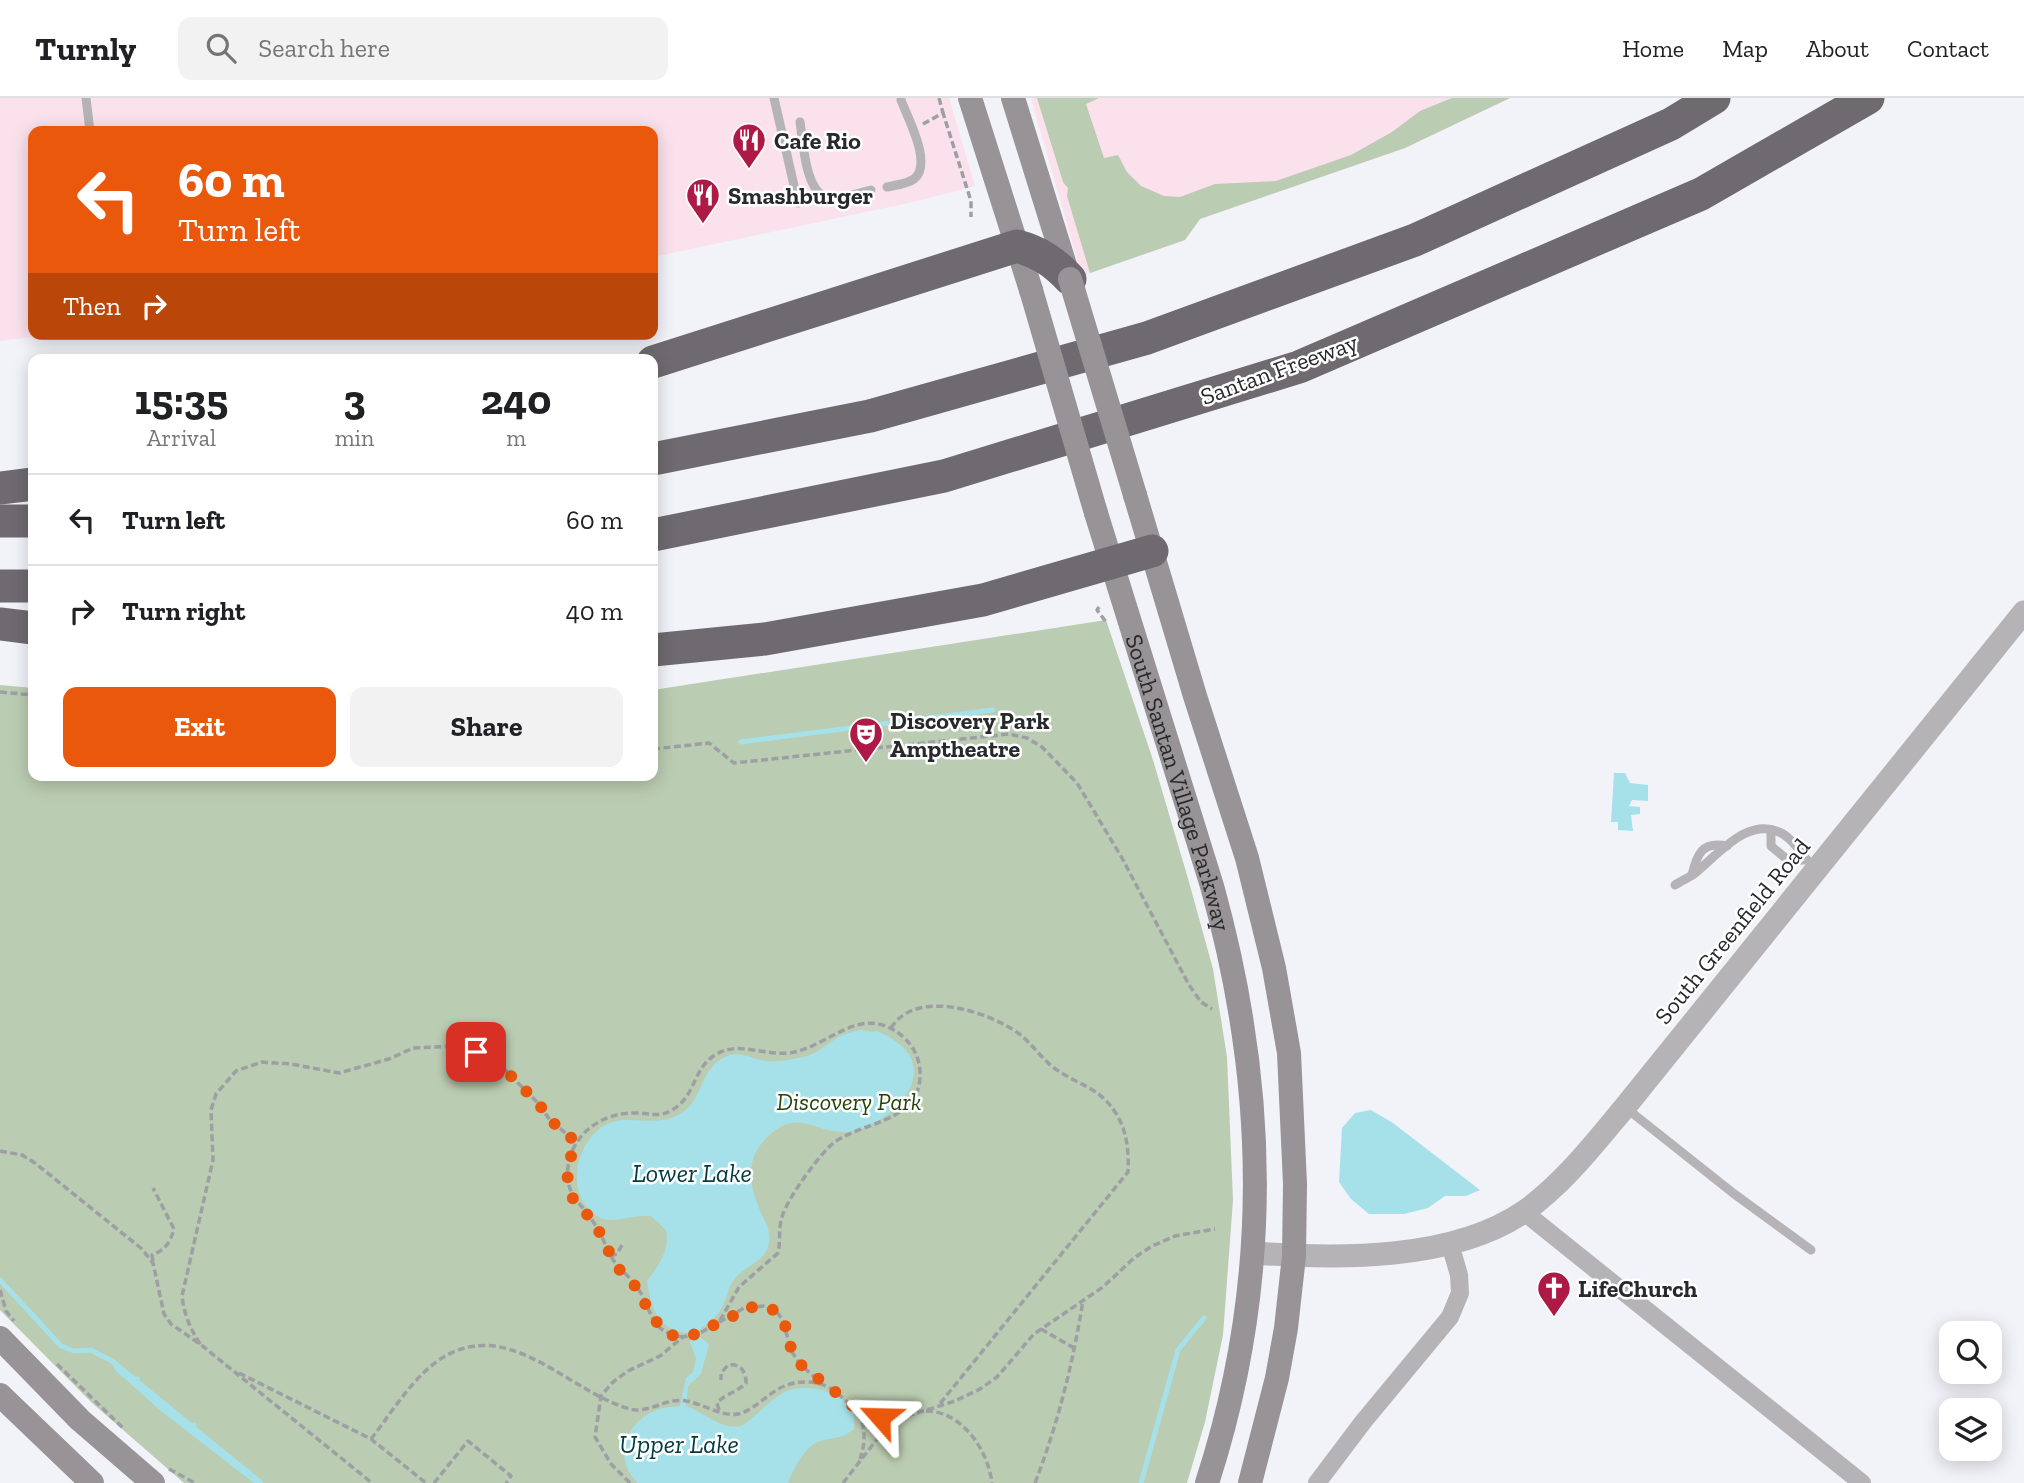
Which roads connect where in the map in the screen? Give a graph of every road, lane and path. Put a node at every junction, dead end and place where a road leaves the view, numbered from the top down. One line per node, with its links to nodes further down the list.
1 (86, 98): 12 (lane)
2 (774, 98): 15 (lane)
3 (939, 98): 9 (path)
4 (970, 98): 17 (main road, South Santan Village Parkway)
5 (1013, 98): 18 (main road, South Santan Village Parkway)
6 (1714, 98): 20 (highway)
7 (1868, 98): 25 (highway, Santan Freeway)
8 (901, 100): 13 (lane)
9 (943, 113): 11 (path); 16 (path)
10 (800, 122): 14 (lane)
11 (918, 125)
12 (89, 126)
13 (887, 187)
14 (871, 190)
15 (798, 203)
16 (971, 217)
17 (1017, 246): 18 (highway); 19 (highway); 27 (main road, South Santan Village Parkway, bridge)
18 (1070, 279): 26 (main road, South Santan Village Parkway, bridge)
19 (658, 360)
20 (658, 458)
21 (28, 485): 22 (highway)
22 (0, 488)
23 (0, 521): 24 (highway)
24 (28, 521)
25 (658, 534)
26 (1152, 551): 27 (highway); 55 (main road, South Santan Village Parkway)
27 (1111, 563): 35 (highway); 53 (main road, South Santan Village Parkway)
28 (0, 586): 29 (highway)
29 (28, 586)
30 (1099, 607): 34 (path)
31 (2023, 617): 40 (street, South Greenfield Road)
32 (0, 624): 33 (highway)
33 (28, 627)
34 (1110, 629)
35 (658, 650)
36 (0, 692): 37 (path)
37 (28, 695)
38 (658, 748): 42 (path)
39 (1771, 831): 40 (lane); 40 (lane); 41 (lane)
40 (1810, 865): 44 (street, South Greenfield Road)
41 (1675, 885)
42 (1212, 1009)
43 (891, 1028): 45 (path); 59 (path); 71 (path)
44 (1625, 1107): 48 (street, South Greenfield Road); 52 (lane)
45 (576, 1142): 54 (path); 63 (path)
46 (0, 1151): 56 (path)
47 (153, 1188): 56 (path)
48 (1524, 1212): 50 (street, South Greenfield Road); 93 (street)
49 (1215, 1230): 58 (path)
50 (1450, 1244): 55 (street, South Greenfield Road); 92 (street)
51 (622, 1245): 54 (path)
52 (1811, 1250)
53 (1254, 1253): 55 (street, South Greenfield Road); 90 (main road, South Santan Village Parkway)
54 (610, 1256): 62 (path)
55 (1294, 1256): 91 (main road, South Santan Village Parkway)
56 (153, 1263): 63 (path)
57 (0, 1290): 61 (path)
58 (1083, 1300): 60 (path); 64 (path)
59 (718, 1324): 62 (path); 68 (path)
60 (1041, 1329): 64 (path); 71 (path)
61 (8, 1332): 79 (main road)
62 (683, 1337): 70 (path)
63 (200, 1344): 66 (path)
64 (1074, 1348): 89 (path)
65 (55, 1362): 76 (path)
66 (230, 1368): 77 (path); 82 (path)
67 (721, 1380): 73 (path)
68 (826, 1386): 72 (path); 73 (path)
69 (0, 1395): 80 (main road)
70 (601, 1396): 73 (path); 77 (path); 86 (path)
71 (938, 1406): 74 (path)
72 (859, 1411): 75 (path); 78 (path)
73 (720, 1412)
74 (920, 1412): 75 (path); 88 (path)
75 (898, 1419): 78 (path)
76 (132, 1436)
77 (371, 1439): 83 (path)
78 (859, 1464): 87 (path)
79 (157, 1473): 81 (path)
80 (92, 1483)
81 (194, 1483)
82 (372, 1483)
83 (426, 1483)
84 (433, 1483): 85 (path)
85 (506, 1483)
86 (630, 1483)
87 (844, 1483)
88 (992, 1483)
89 (1035, 1483)
90 (1208, 1483)
91 (1250, 1483)
92 (1317, 1483)
93 (1862, 1483)

